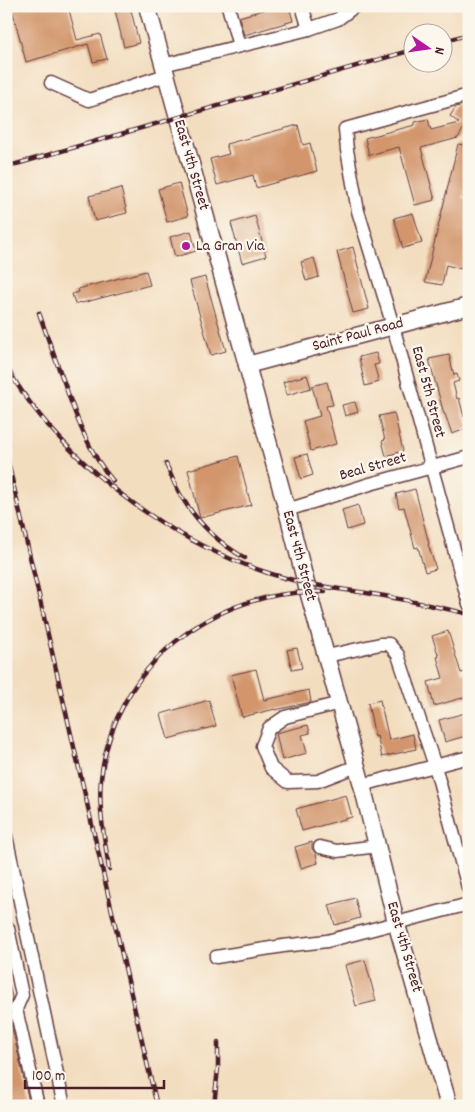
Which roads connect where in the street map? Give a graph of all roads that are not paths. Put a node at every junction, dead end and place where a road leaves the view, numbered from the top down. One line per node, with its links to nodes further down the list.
1 (147, 6): 7 (main road, East 4th Street)
2 (228, 6): 6 (street)
3 (302, 6): 5 (street)
4 (355, 6): 5 (street)
5 (309, 29): 6 (street)
6 (239, 46): 7 (street)
7 (164, 70): 8 (street); 12 (main road, East 4th Street)
8 (51, 83)
9 (469, 95): 11 (street, East 5th Street)
10 (468, 308): 11 (main road, Saint Paul Road)
11 (393, 326): 12 (main road, Saint Paul Road); 14 (street, East 5th Street)
12 (247, 365): 15 (main road, East 4th Street)
13 (469, 457): 14 (street, Beal Street)
14 (432, 467): 15 (street, Beal Street); 16 (street, East 5th Street)
15 (287, 510): 17 (main road, East 4th Street)
16 (469, 604)
17 (327, 656): 18 (main road, East 4th Street); 21 (street)
18 (340, 703): 20 (main road, East 4th Street); 20 (street)
19 (469, 757): 21 (street)
20 (357, 766): 22 (main road, East 4th Street)
21 (435, 766): 22 (street); 26 (street)
22 (362, 785): 25 (main road, East 4th Street)
23 (6, 836): 28 (street)
24 (320, 846): 25 (street)
25 (378, 846): 29 (main road, East 4th Street)
26 (469, 891)
27 (469, 904): 29 (street)
28 (24, 919): 30 (street); 33 (street)
29 (396, 922): 31 (street); 34 (main road, East 4th Street)
30 (7, 928): 32 (street)
31 (216, 957)
32 (38, 1106)
33 (64, 1106)
34 (449, 1106)

